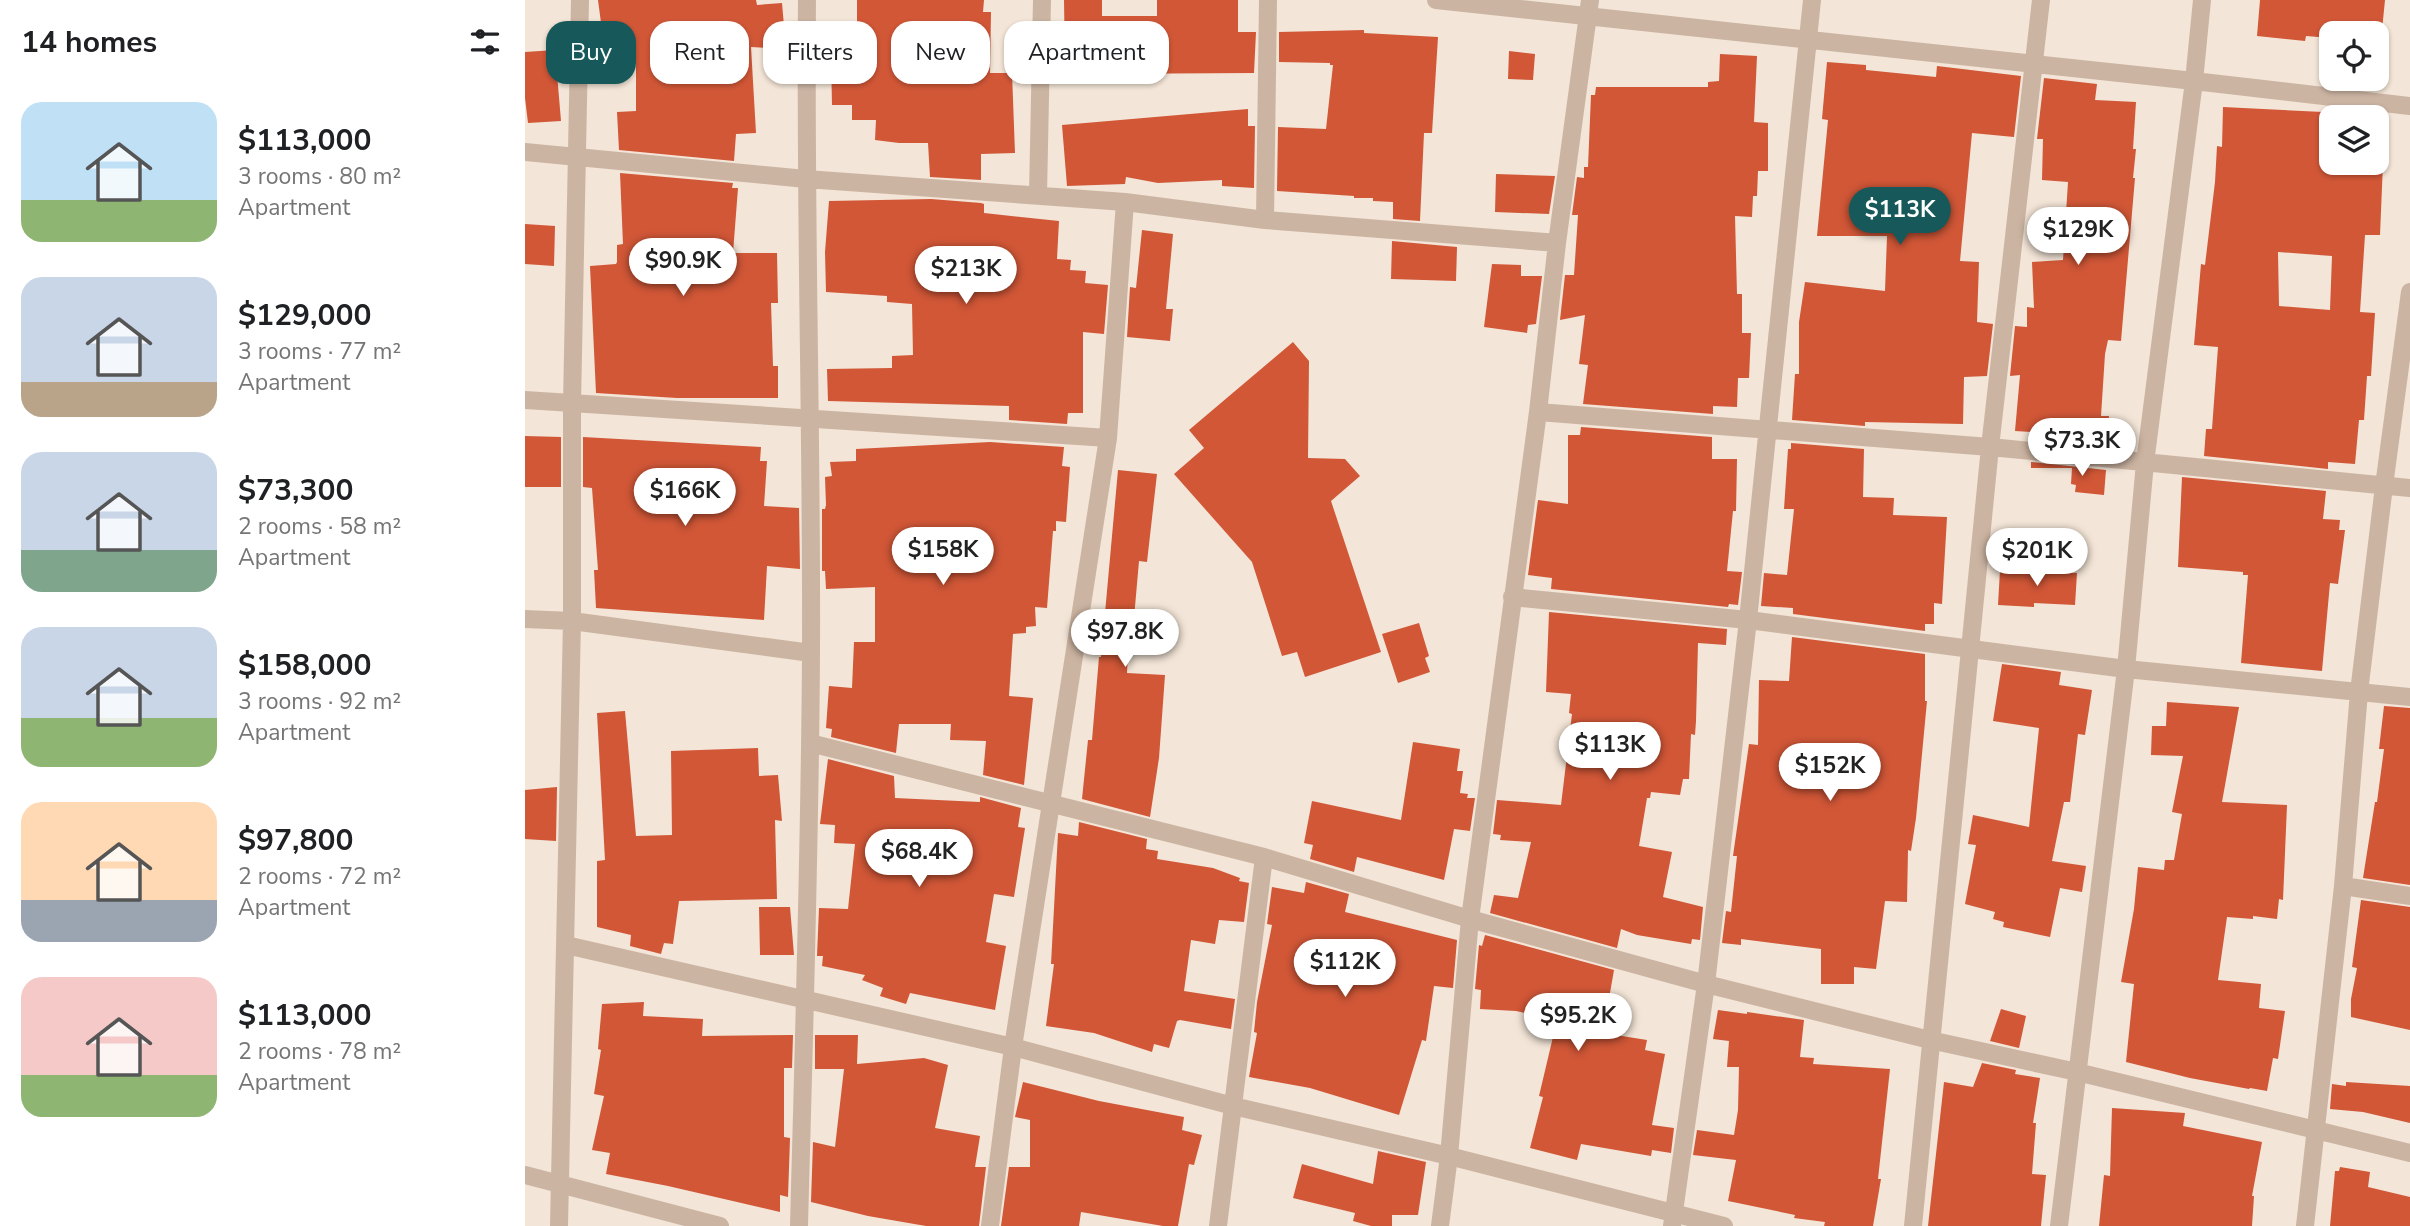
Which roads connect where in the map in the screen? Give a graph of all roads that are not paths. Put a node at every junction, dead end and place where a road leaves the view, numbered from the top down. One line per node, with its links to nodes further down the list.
1 (580, 0): 15 (street)
2 (807, 0): 16 (street)
3 (1042, 0): 17 (street)
4 (1268, 0): 19 (street)
5 (1436, 0): 9 (street)
6 (1812, 0): 10 (street)
7 (2041, 0): 11 (street)
8 (2202, 0): 12 (street)
9 (1589, 8): 10 (street); 20 (street)
10 (1807, 41): 11 (street); 26 (street)
11 (2034, 64): 12 (street); 28 (street)
12 (2194, 81): 13 (street); 29 (street)
13 (2410, 106)
14 (525, 152): 15 (street)
15 (576, 158): 16 (street); 23 (street)
16 (806, 179): 17 (street); 25 (street)
17 (1038, 195): 18 (street)
18 (1125, 202): 19 (street); 27 (street)
19 (1265, 220): 20 (street)
20 (1557, 243): 24 (street)
21 (2410, 292): 30 (street)
22 (525, 400): 23 (street)
23 (572, 404): 25 (street); 35 (street)
24 (1538, 412): 26 (street); 32 (street)
25 (810, 419): 27 (street); 37 (street)
26 (1767, 431): 28 (street); 34 (street)
27 (1108, 438): 42 (street)
28 (1990, 447): 29 (street); 36 (street)
29 (2145, 463): 30 (street); 38 (street)
30 (2383, 486): 31 (street); 39 (street)
31 (2410, 488)
32 (1512, 597): 34 (street); 46 (street)
33 (525, 619): 35 (street)
34 (1748, 620): 36 (street); 48 (street)
35 (572, 621): 37 (street); 47 (street)
36 (1969, 650): 38 (street); 50 (street)
37 (811, 653): 41 (street)
38 (2126, 670): 39 (street); 52 (street)
39 (2359, 692): 40 (street); 44 (street)
40 (2410, 697)
41 (810, 744): 42 (street); 49 (street)
42 (1051, 803): 43 (street); 51 (street)
43 (1264, 857): 46 (street); 53 (street)
44 (2343, 886): 45 (street); 54 (street)
45 (2410, 896)
46 (1470, 919): 48 (street); 56 (street)
47 (566, 945): 49 (street); 58 (street)
48 (1706, 984): 50 (street); 59 (street)
49 (805, 998): 51 (street); 62 (street)
50 (1930, 1040): 52 (street); 67 (street)
51 (1013, 1047): 53 (street); 63 (street)
52 (2077, 1072): 54 (street); 68 (street)
53 (1233, 1106): 56 (street); 64 (street)
54 (2315, 1132): 55 (street); 69 (street)
55 (2410, 1153)
56 (1448, 1156): 59 (street); 65 (street)
57 (525, 1175): 58 (street)
58 (560, 1184): 60 (street); 61 (street)
59 (1673, 1220): 66 (street)
60 (559, 1226)
61 (720, 1226)
62 (799, 1226)
63 (990, 1226)
64 (1218, 1226)
65 (1440, 1226)
66 (1724, 1226)
67 (1913, 1226)
68 (2059, 1226)
69 (2305, 1226)

